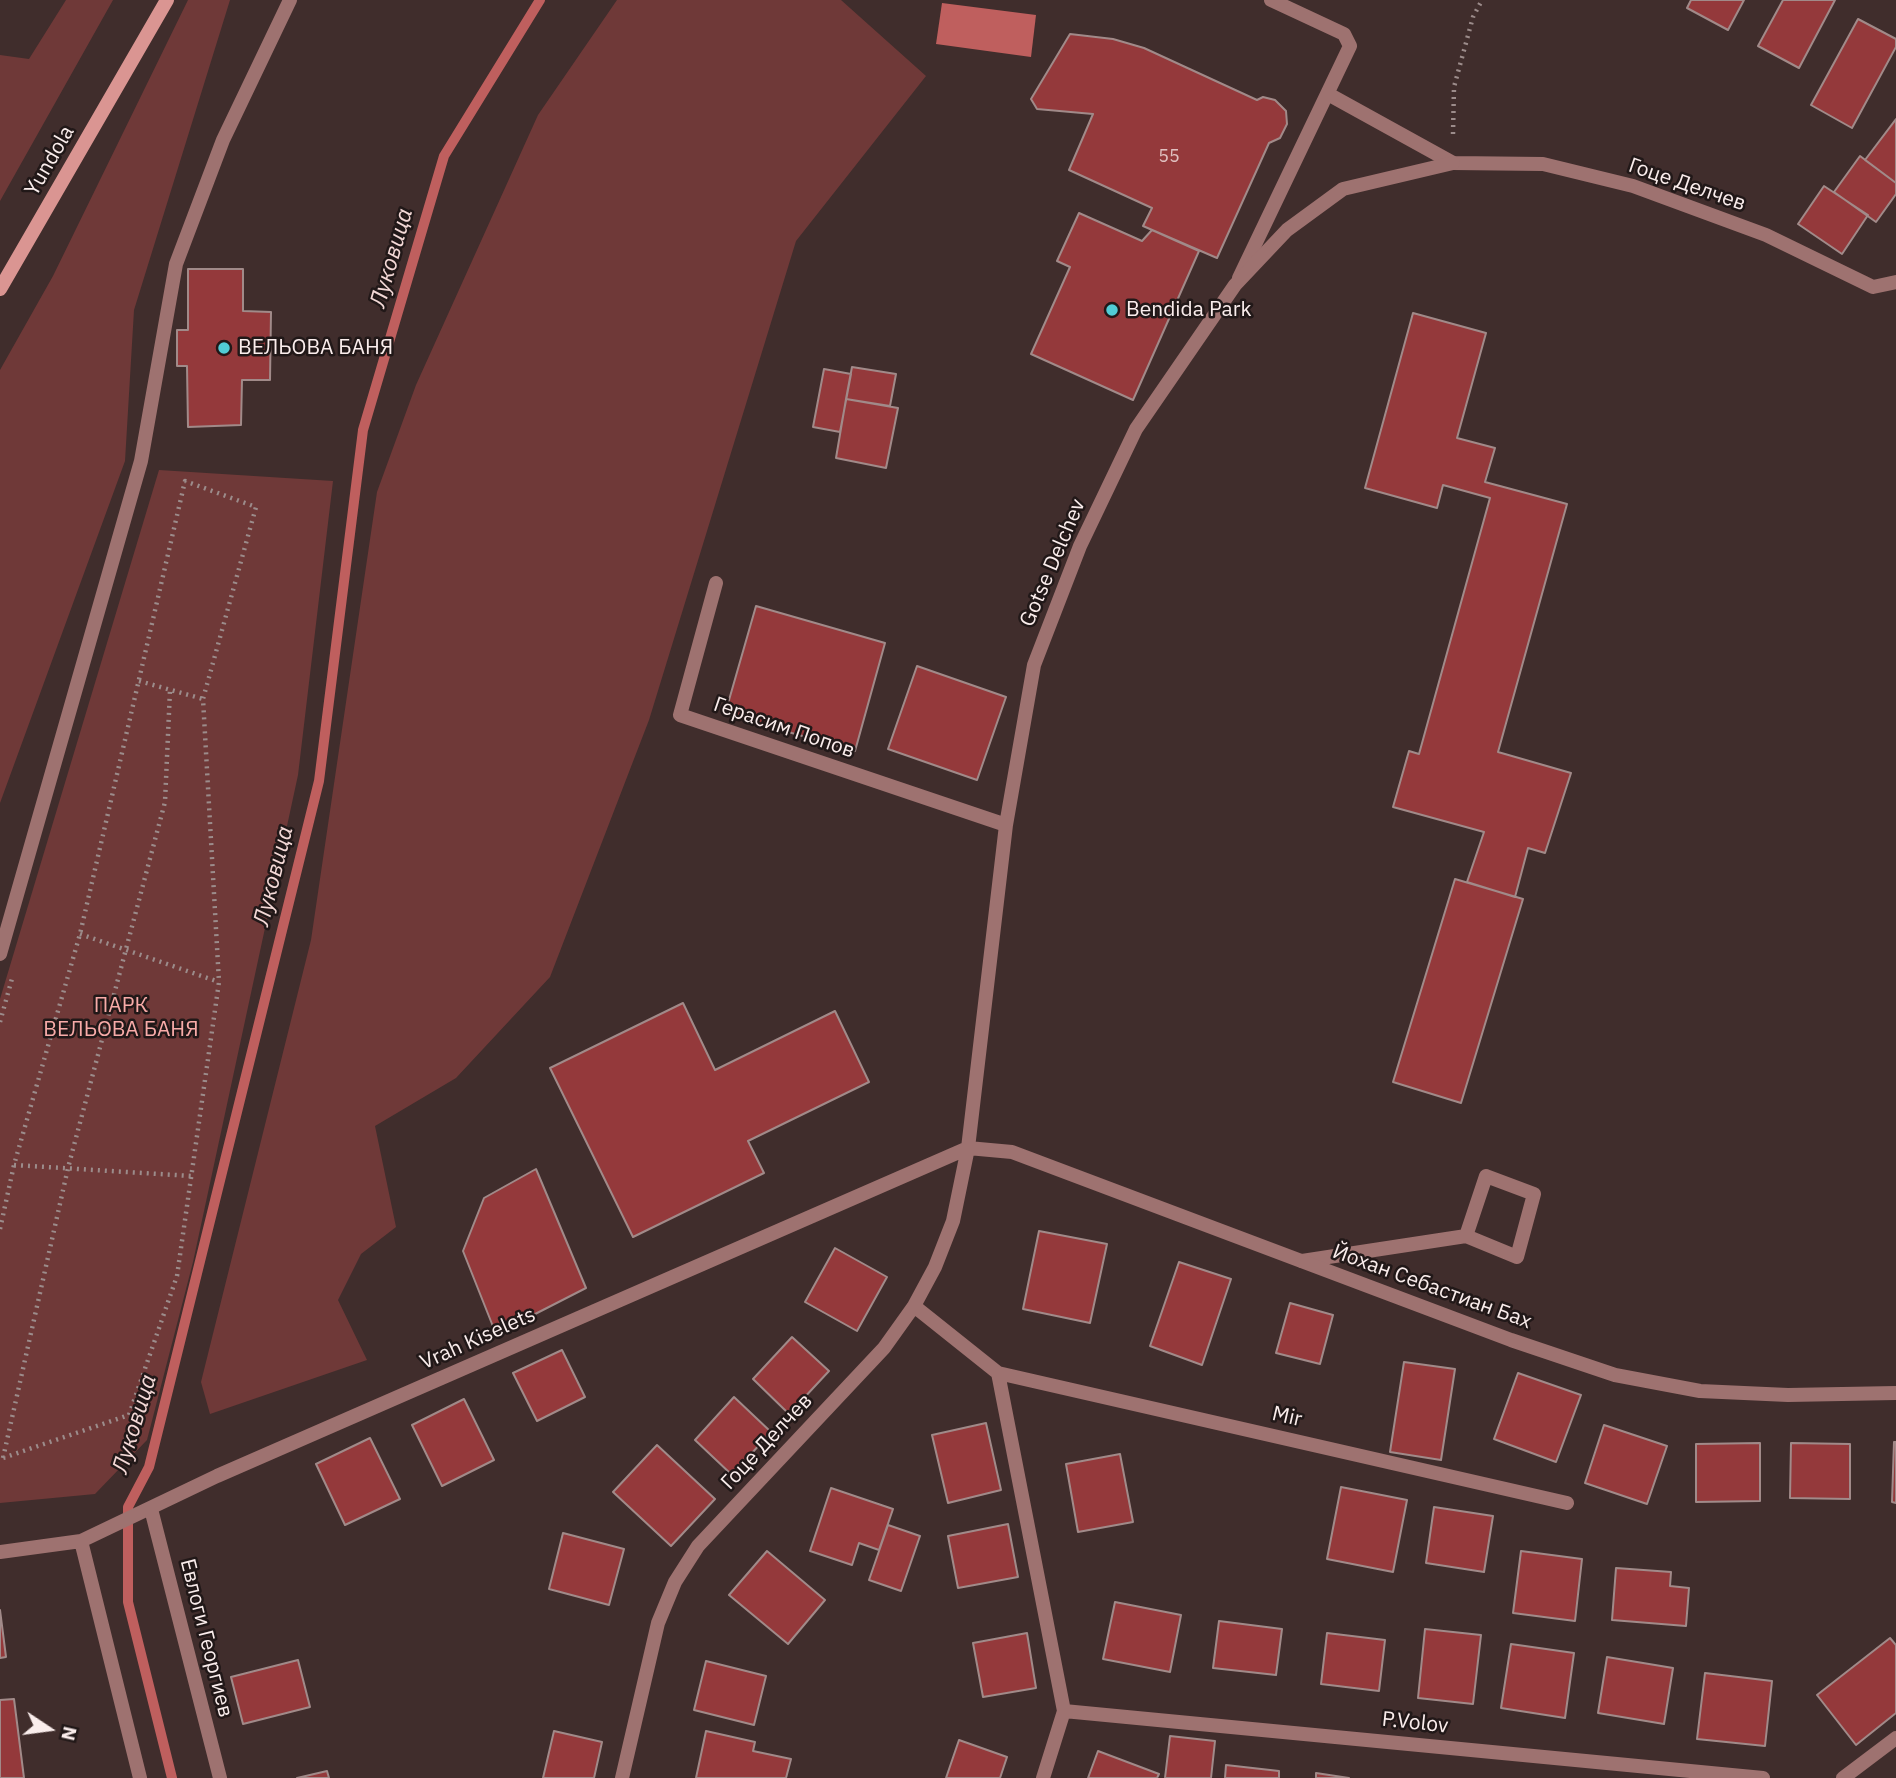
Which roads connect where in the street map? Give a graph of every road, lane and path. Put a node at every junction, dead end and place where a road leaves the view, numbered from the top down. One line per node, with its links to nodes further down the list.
1 (167, 0): 9 (main road, Yundola)
2 (290, 0): 17 (street)
3 (1270, 0): 5 (street)
4 (1482, 0): 6 (path)
5 (1328, 94): 6 (street); 8 (street)
6 (1453, 163): 7 (street, Гоце Делчев); 8 (street, Gotse Delchev)
7 (1896, 282)
8 (1236, 285): 14 (street, Gotse Delchev)
9 (0, 289)
10 (716, 583): 14 (street, Герасим Попов)
11 (139, 681): 12 (path); 13 (path); 15 (path)
12 (170, 690): 13 (path); 16 (path)
13 (203, 699): 18 (path)
14 (1006, 825): 19 (street, Gotse Delchev)
15 (80, 934): 16 (path); 20 (path)
16 (126, 950): 18 (path); 21 (path)
17 (0, 954)
18 (219, 982): 22 (path)
19 (968, 1148): 25 (street, Йохан Себастиан Бах); 26 (street, Гоце Делчев); 31 (street, Vrah Kiselets)
20 (13, 1165): 21 (path); 23 (path)
21 (68, 1168): 22 (path); 29 (path)
22 (191, 1176): 29 (path)
23 (0, 1229)
24 (1466, 1236): 24 (street); 25 (street)
25 (1302, 1261): 28 (street, Йохан Себастиан Бах)
26 (914, 1306): 27 (street, Mir); 38 (street, Гоце Делчев)
27 (998, 1373): 30 (street, Mir); 34 (street)
28 (1896, 1393)
29 (2, 1459)
30 (1567, 1503)
31 (151, 1509): 32 (street, Vrah Kiselets); 37 (street, Евлоги Георгиев)
32 (81, 1541): 33 (street, Vrah Kiselets); 36 (street)
33 (0, 1552)
34 (1064, 1711): 39 (street); 40 (street, P.Volov)
35 (1896, 1738): 41 (street)
36 (140, 1778)
37 (220, 1778)
38 (622, 1778)
39 (1043, 1778)
40 (1763, 1778)
41 (1843, 1778)

